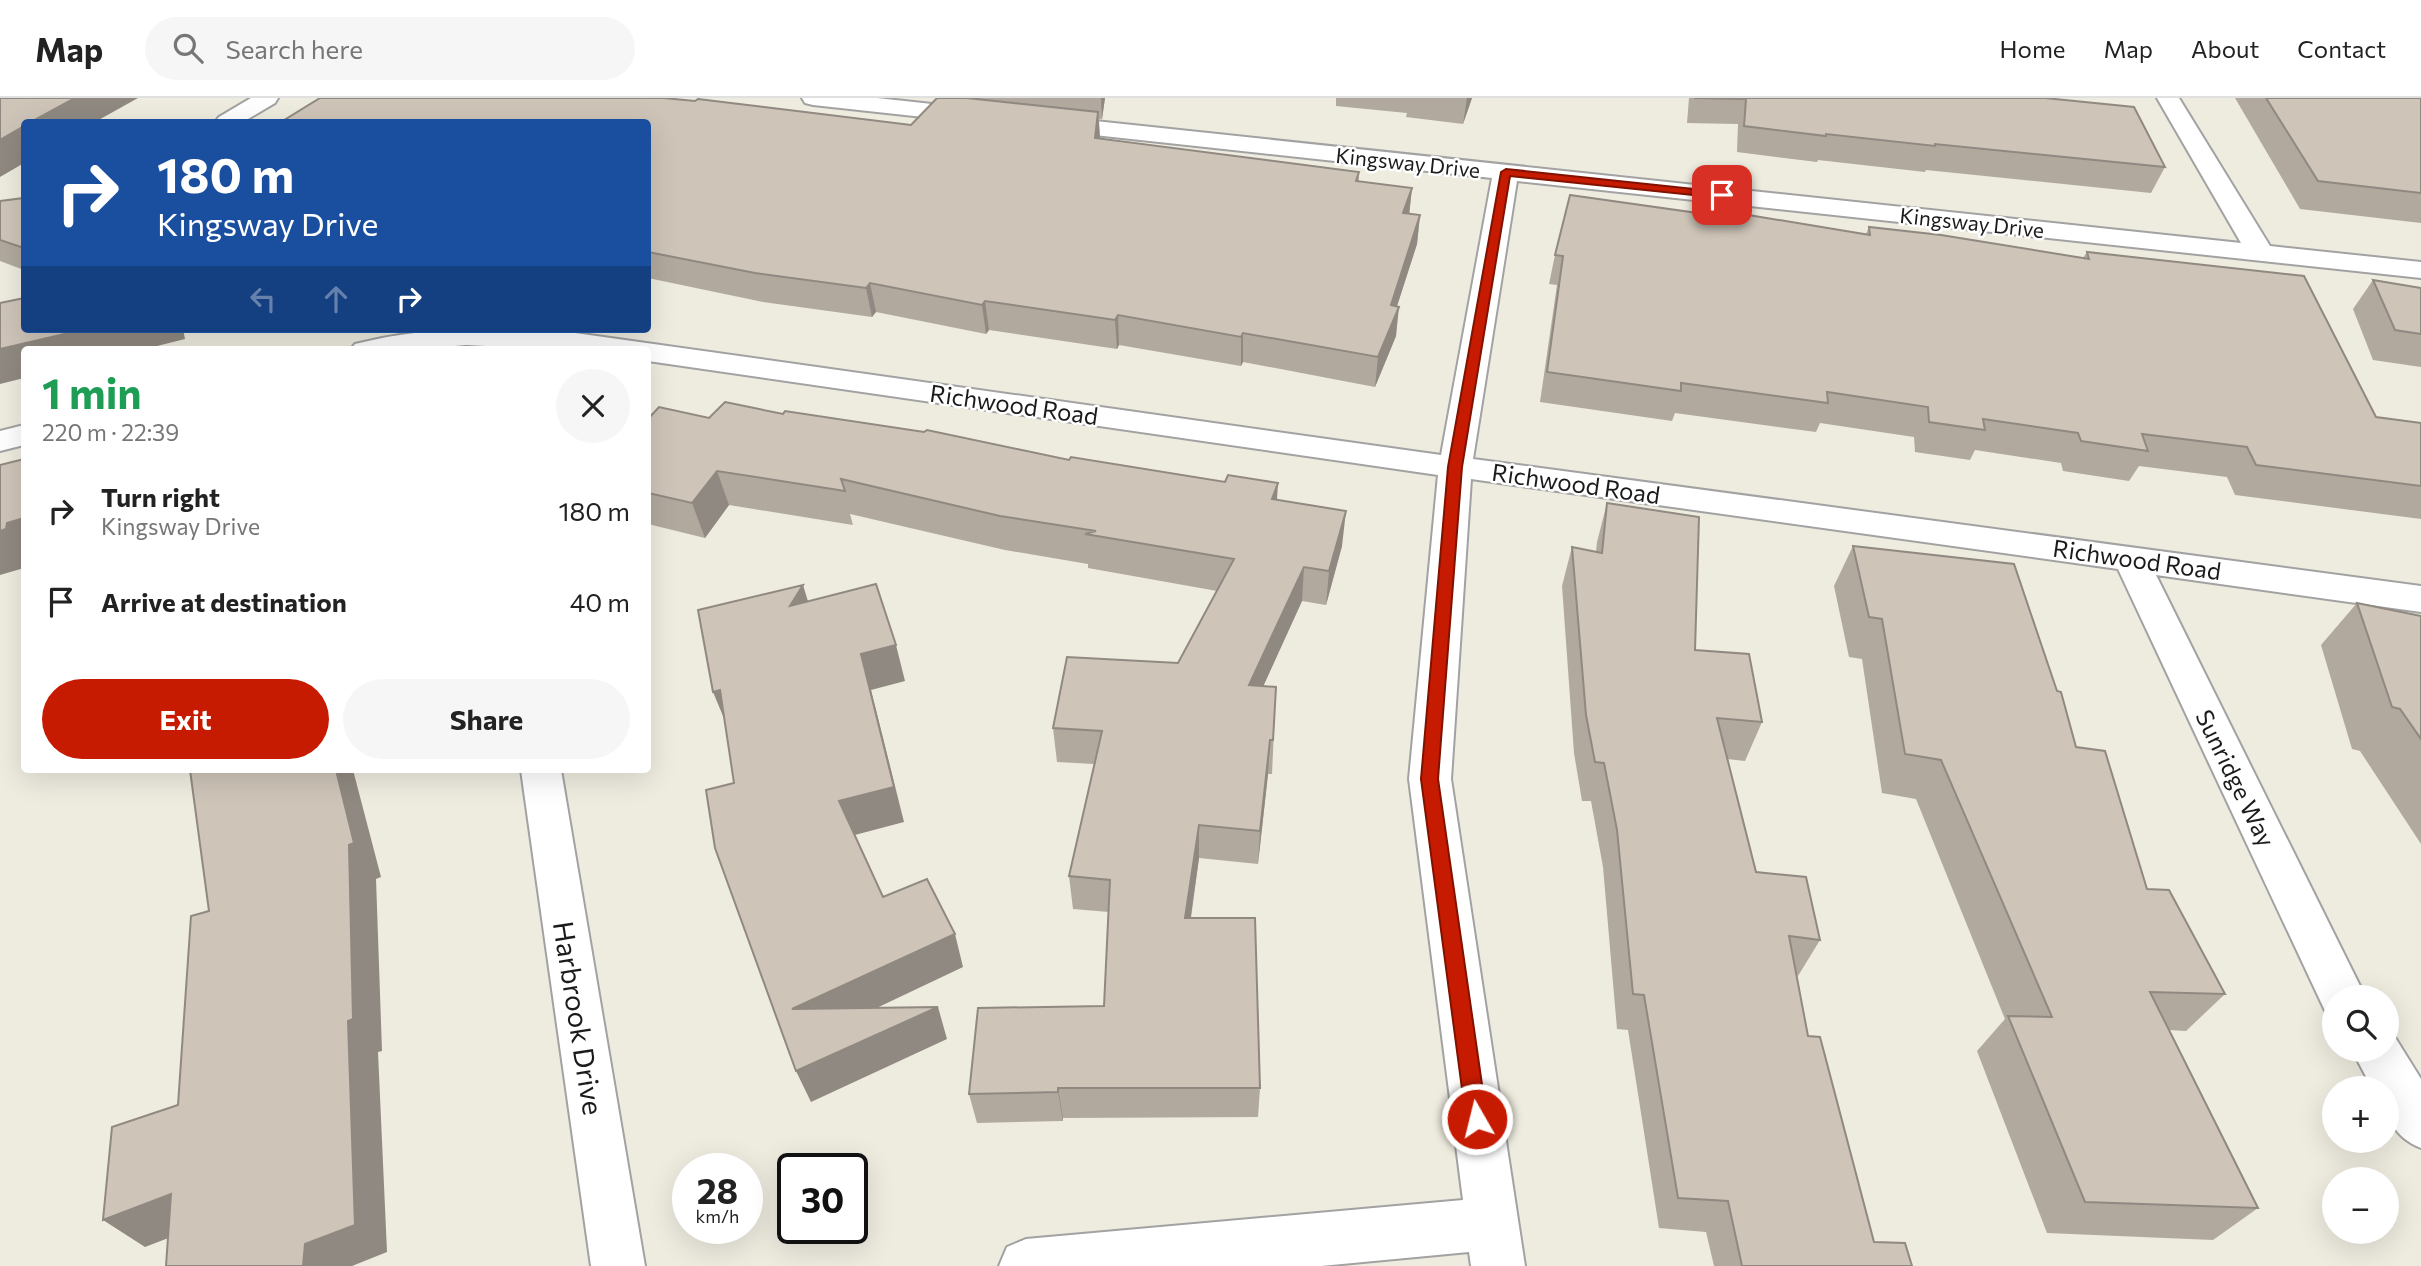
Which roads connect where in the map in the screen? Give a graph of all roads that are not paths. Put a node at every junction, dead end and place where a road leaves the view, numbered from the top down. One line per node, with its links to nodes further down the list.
1 (267, 98): 6 (street)
2 (813, 98): 4 (street)
3 (2168, 98): 9 (street)
4 (864, 101): 5 (street)
5 (998, 118)
6 (232, 119)
7 (1026, 121): 8 (street, Kingsway Drive)
8 (1506, 172): 9 (street, Kingsway Drive); 16 (street)
9 (2261, 253): 10 (street, Kingsway Drive)
10 (2421, 270)
11 (390, 346): 12 (street, Richwood Road)
12 (599, 346)
13 (651, 353): 16 (street, Richwood Road)
14 (21, 436): 15 (street)
15 (0, 441)
16 (1455, 467): 17 (street, Richwood Road); 23 (street)
17 (2130, 558): 18 (street, Richwood Road); 20 (street, Sunridge Way)
18 (2421, 599)
19 (541, 773): 24 (street, Harbrook Drive)
20 (2337, 985)
21 (2383, 1062): 22 (street)
22 (2421, 1124)
23 (1494, 1245): 25 (street)
24 (618, 1266)
25 (1026, 1266)

